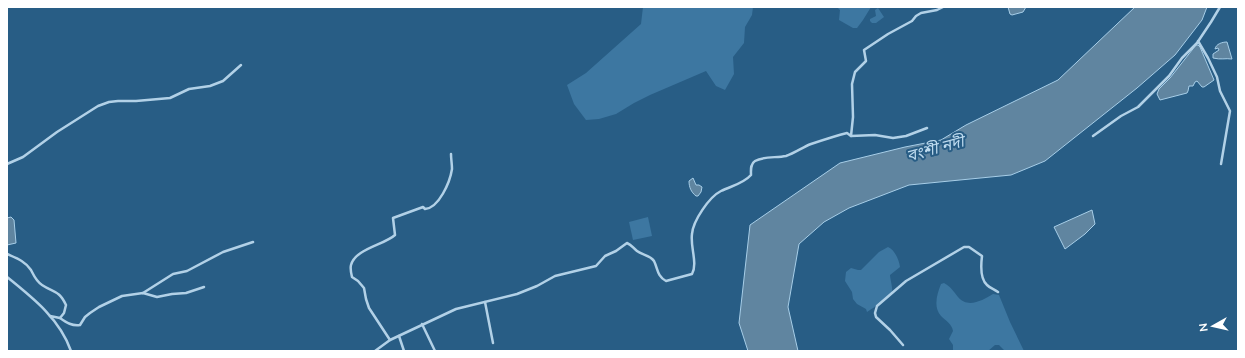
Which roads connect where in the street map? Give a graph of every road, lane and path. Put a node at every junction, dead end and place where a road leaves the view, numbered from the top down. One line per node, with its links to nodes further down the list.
1 (943, 7): 6 (street)
2 (1220, 7): 3 (street)
3 (1198, 42): 7 (street); 10 (street)
4 (241, 65): 9 (street)
5 (927, 128): 6 (street)
6 (851, 136): 17 (street)
7 (1093, 136)
8 (451, 154): 22 (street)
9 (7, 164)
10 (1221, 164)
11 (253, 242): 16 (street)
12 (7, 254): 19 (street)
13 (7, 277): 18 (street)
14 (204, 287): 16 (street)
15 (998, 292): 24 (street)
16 (143, 293): 19 (street)
17 (485, 302): 20 (street); 23 (street)
18 (50, 316): 19 (street); 25 (street)
19 (60, 318)
20 (422, 324): 21 (street); 28 (street)
21 (398, 336): 22 (street); 27 (street)
22 (390, 340): 26 (street)
23 (493, 343)
24 (903, 345)
25 (71, 351)
26 (375, 351)
27 (404, 351)
28 (435, 351)

